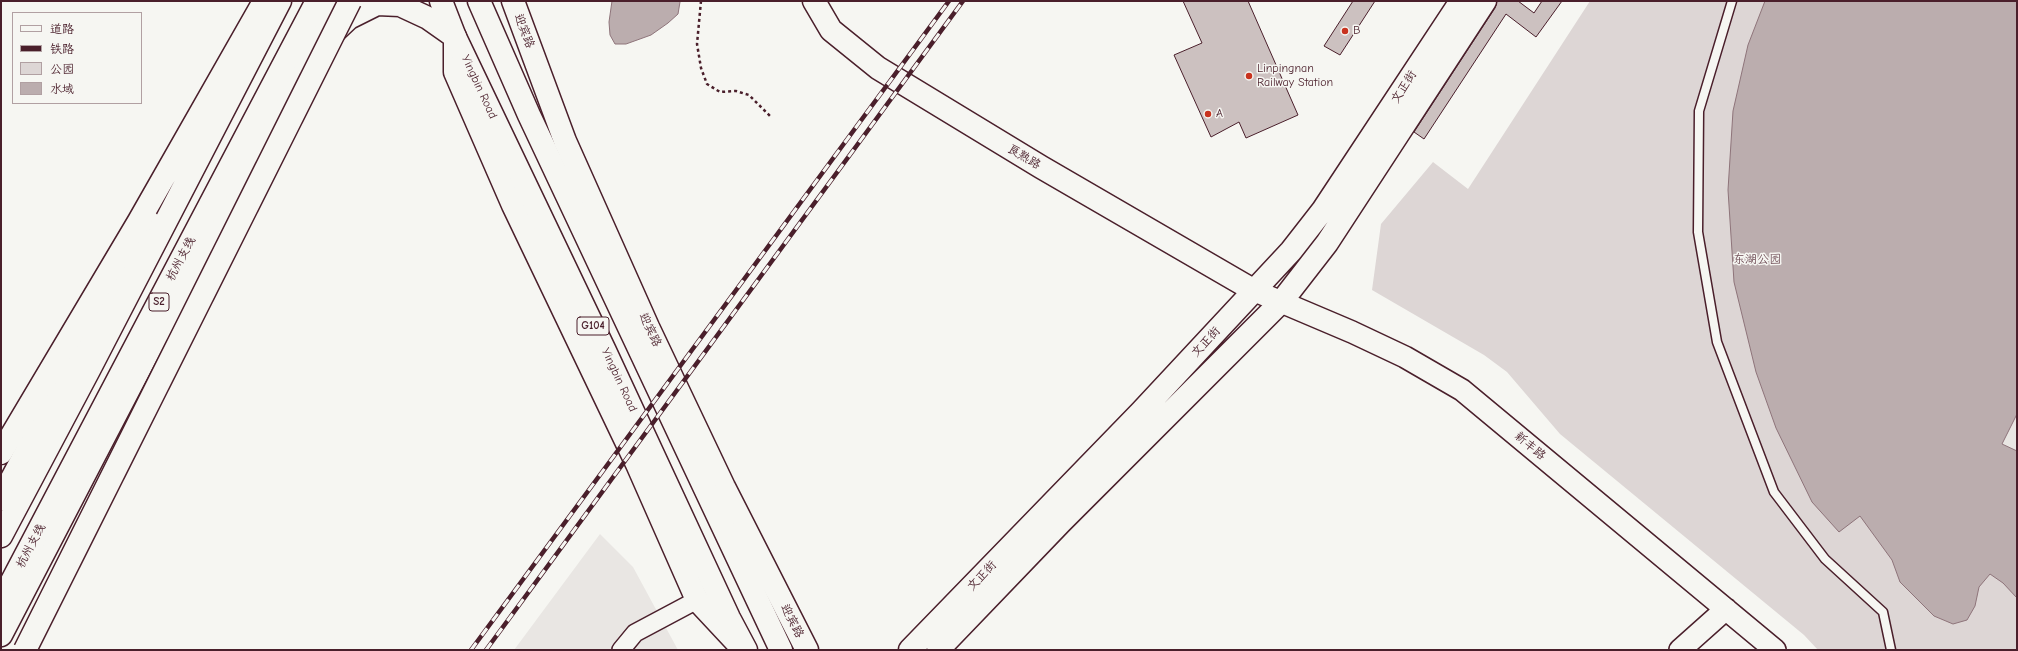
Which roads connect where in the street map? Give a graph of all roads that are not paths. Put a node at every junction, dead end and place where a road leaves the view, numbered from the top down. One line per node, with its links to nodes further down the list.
1 (265, 1): 18 (main road)
2 (268, 1): 19 (main road)
3 (280, 1): 21 (main road, S2)
4 (317, 1): 23 (main road, 杭州支线 / S2)
5 (331, 1): 15 (main road)
6 (350, 1): 20 (main road, bridge)
7 (441, 1): 14 (main road, Yingbin Road / G104)
8 (479, 1): 30 (main road, G104)
9 (513, 1): 31 (main road, 迎宾路)
10 (814, 1): 16 (main road, 良熟路)
11 (1461, 1): 16 (main road, 文正街)
12 (1485, 1): 17 (main road, 文正街)
13 (1732, 1): 36 (lane)
14 (455, 37): 15 (main road); 22 (main road); 29 (main road, Yingbin Road / G104)
15 (297, 67): 25 (main road)
16 (1254, 290): 17 (street, 新丰路); 32 (main road, 文正街)
17 (1282, 301): 24 (street, 新丰路); 33 (main road, 文正街)
18 (1, 453)
19 (1, 499)
20 (85, 531): 26 (main road, bridge); 27 (main road, bridge)
21 (1, 536)
22 (697, 600): 28 (street); 29 (main road)
23 (1, 602)
24 (1726, 609): 34 (street); 35 (street, 新丰路)
25 (1, 635)
26 (25, 650)
27 (32, 650)
28 (621, 650)
29 (745, 650)
30 (781, 650)
31 (807, 650)
32 (910, 650)
33 (938, 650)
34 (1680, 650)
35 (1775, 650)
36 (1892, 650)

